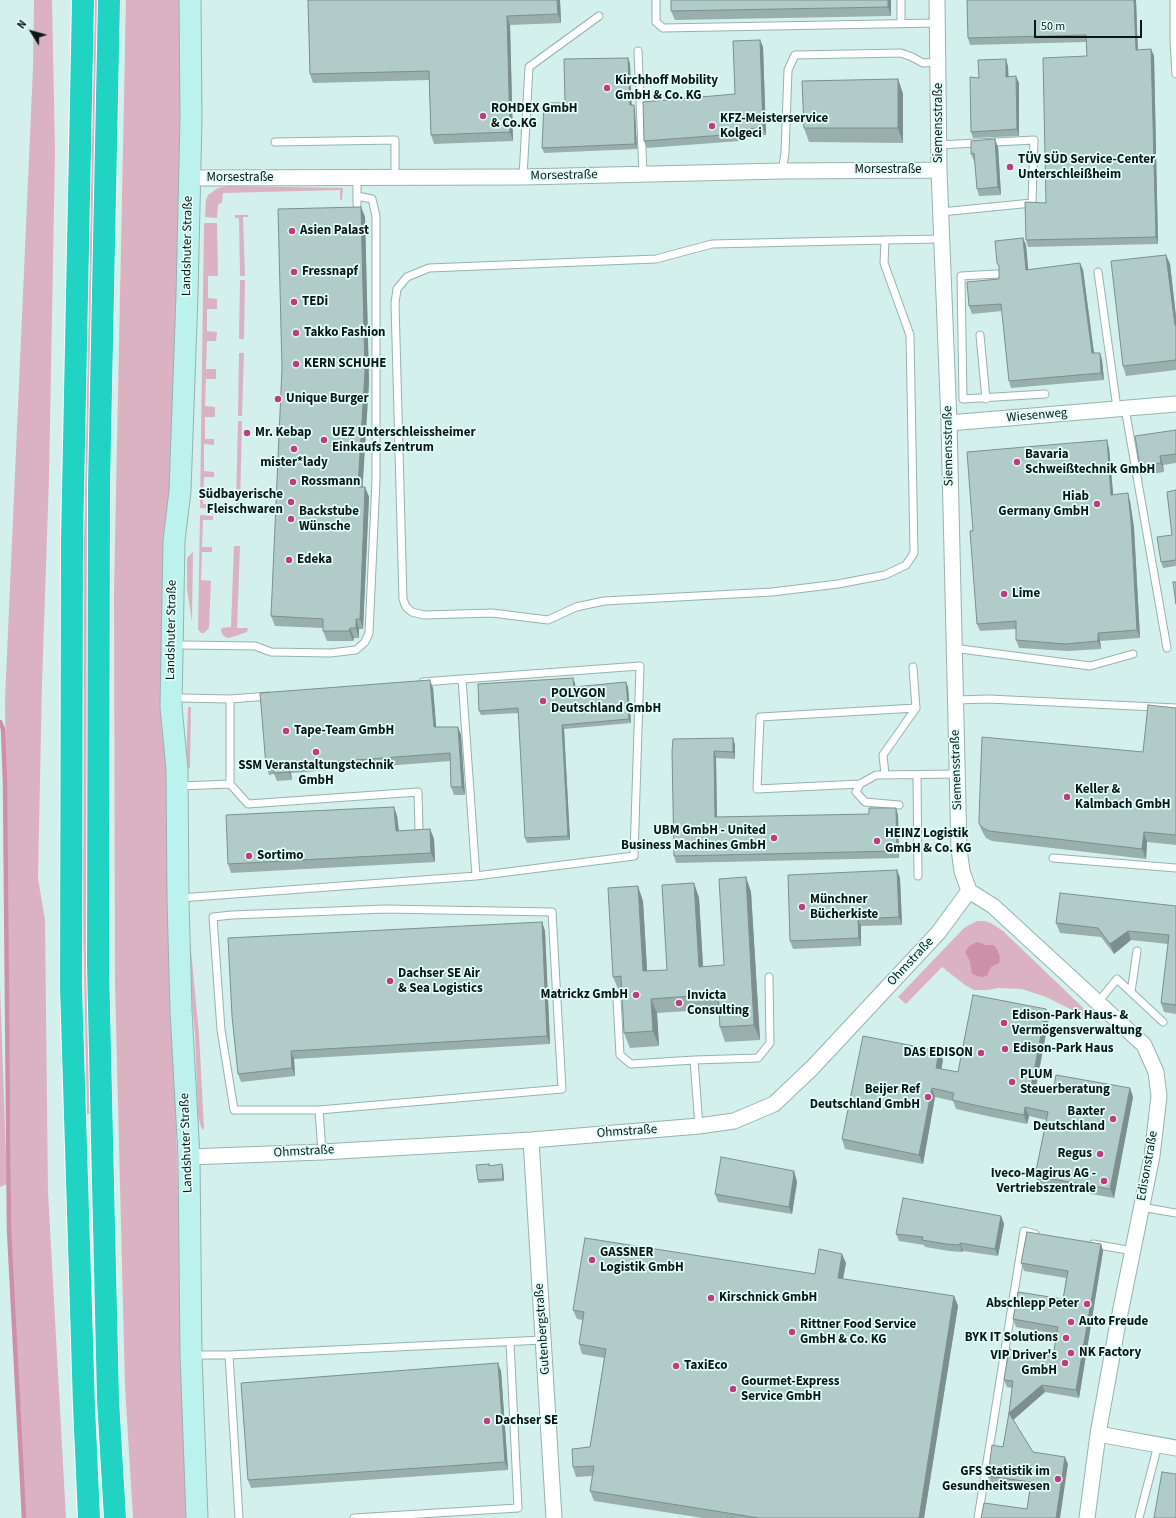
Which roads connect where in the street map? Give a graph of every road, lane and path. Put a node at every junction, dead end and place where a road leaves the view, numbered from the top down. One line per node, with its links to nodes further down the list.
1 (83, 0): 88 (highway)
2 (109, 0): 89 (highway)
3 (190, 0): 21 (main road, Landshuter Straße)
4 (656, 0): 9 (lane)
5 (901, 0): 9 (lane)
6 (937, 0): 10 (street, Siemensstraße)
7 (1174, 0): 13 (lane)
8 (599, 16): 20 (lane)
9 (902, 23): 10 (lane)
10 (937, 23): 12 (street, Siemensstraße)
11 (638, 51): 18 (lane)
12 (938, 62): 15 (street, Siemensstraße); 17 (lane)
13 (1176, 74)
14 (275, 142): 19 (lane)
15 (939, 145): 16 (street, Siemensstraße); 25 (lane)
16 (939, 170): 17 (street, Morsestraße); 25 (street, Siemensstraße)
17 (782, 171): 18 (street, Morsestraße)
18 (643, 174): 20 (street, Morsestraße)
19 (396, 177): 20 (street, Morsestraße); 22 (street, Morsestraße)
20 (523, 177)
21 (190, 178): 22 (street, Morsestraße); 36 (main road, Landshuter Straße)
22 (357, 178): 23 (lane)
23 (357, 196): 24 (lane); 37 (lane)
24 (356, 204)
25 (941, 212): 26 (street, Siemensstraße)
26 (942, 239): 27 (lane); 35 (street, Siemensstraße)
27 (885, 240): 27 (lane)
28 (1098, 272): 34 (lane)
29 (998, 274): 32 (lane)
30 (980, 335): 32 (lane)
31 (1045, 394): 32 (lane)
32 (986, 399)
33 (1176, 404): 34 (street, Wiesenweg)
34 (1121, 408): 35 (street, Wiesenweg); 39 (lane)
35 (949, 423): 38 (street, Siemensstraße)
36 (180, 491): 37 (main road, Landshuter Straße); 53 (main road, Landshuter Straße)
37 (183, 645): 45 (main road, Landshuter Straße)
38 (953, 648): 40 (lane); 47 (street, Siemensstraße)
39 (1166, 648)
40 (1133, 654)
41 (913, 668): 48 (lane)
42 (462, 679): 43 (lane); 60 (lane); 60 (lane)
43 (416, 683)
44 (276, 695): 46 (lane)
45 (183, 698): 46 (lane); 53 (main road, Landshuter Straße)
46 (230, 699): 54 (lane)
47 (955, 700): 49 (lane); 50 (street, Siemensstraße)
48 (916, 708): 51 (lane); 55 (lane)
49 (1176, 708)
50 (957, 774): 52 (lane); 62 (street, Siemensstraße)
51 (885, 775): 52 (lane); 55 (lane)
52 (917, 775): 61 (lane)
53 (177, 778): 54 (lane); 63 (main road, Landshuter Straße)
54 (230, 784): 57 (lane)
55 (860, 784): 56 (lane)
56 (899, 805)
57 (419, 830)
58 (1054, 858): 59 (lane)
59 (1176, 868)
60 (476, 876): 63 (lane)
61 (918, 876)
62 (969, 891): 68 (street, Edisonstraße); 72 (street, Ohmstraße)
63 (178, 899): 75 (main road, Landshuter Straße)
64 (1137, 951): 66 (lane)
65 (769, 977): 70 (lane)
66 (1131, 992): 68 (lane); 69 (lane)
67 (617, 999): 70 (lane)
68 (1098, 1002): 76 (street, Edisonstraße)
69 (1163, 1022)
70 (694, 1060): 72 (lane)
71 (319, 1110): 71 (lane); 74 (lane)
72 (699, 1126): 73 (street, Ohmstraße)
73 (530, 1140): 74 (street, Ohmstraße); 81 (street, Gutenbergstraße)
74 (322, 1152): 75 (street, Ohmstraße)
75 (189, 1157): 83 (main road, Landshuter Straße)
76 (1141, 1207): 77 (lane); 80 (street, Edisonstraße)
77 (1176, 1213)
78 (1046, 1236): 94 (lane)
79 (1082, 1242): 80 (lane)
80 (1133, 1251): 85 (street, Edisonstraße)
81 (543, 1340): 82 (lane); 93 (street, Gutenbergstraße)
82 (510, 1342): 84 (lane); 92 (lane)
83 (191, 1355): 84 (lane); 90 (main road, Landshuter Straße)
84 (229, 1355): 91 (lane)
85 (1098, 1434): 86 (street); 95 (street, Edisonstraße)
86 (1158, 1445): 87 (street); 96 (lane)
87 (1176, 1448)
88 (89, 1518)
89 (115, 1518)
90 (197, 1518)
91 (239, 1518)
92 (354, 1518)
93 (554, 1518)
94 (978, 1518)
95 (1087, 1518)
96 (1139, 1518)

